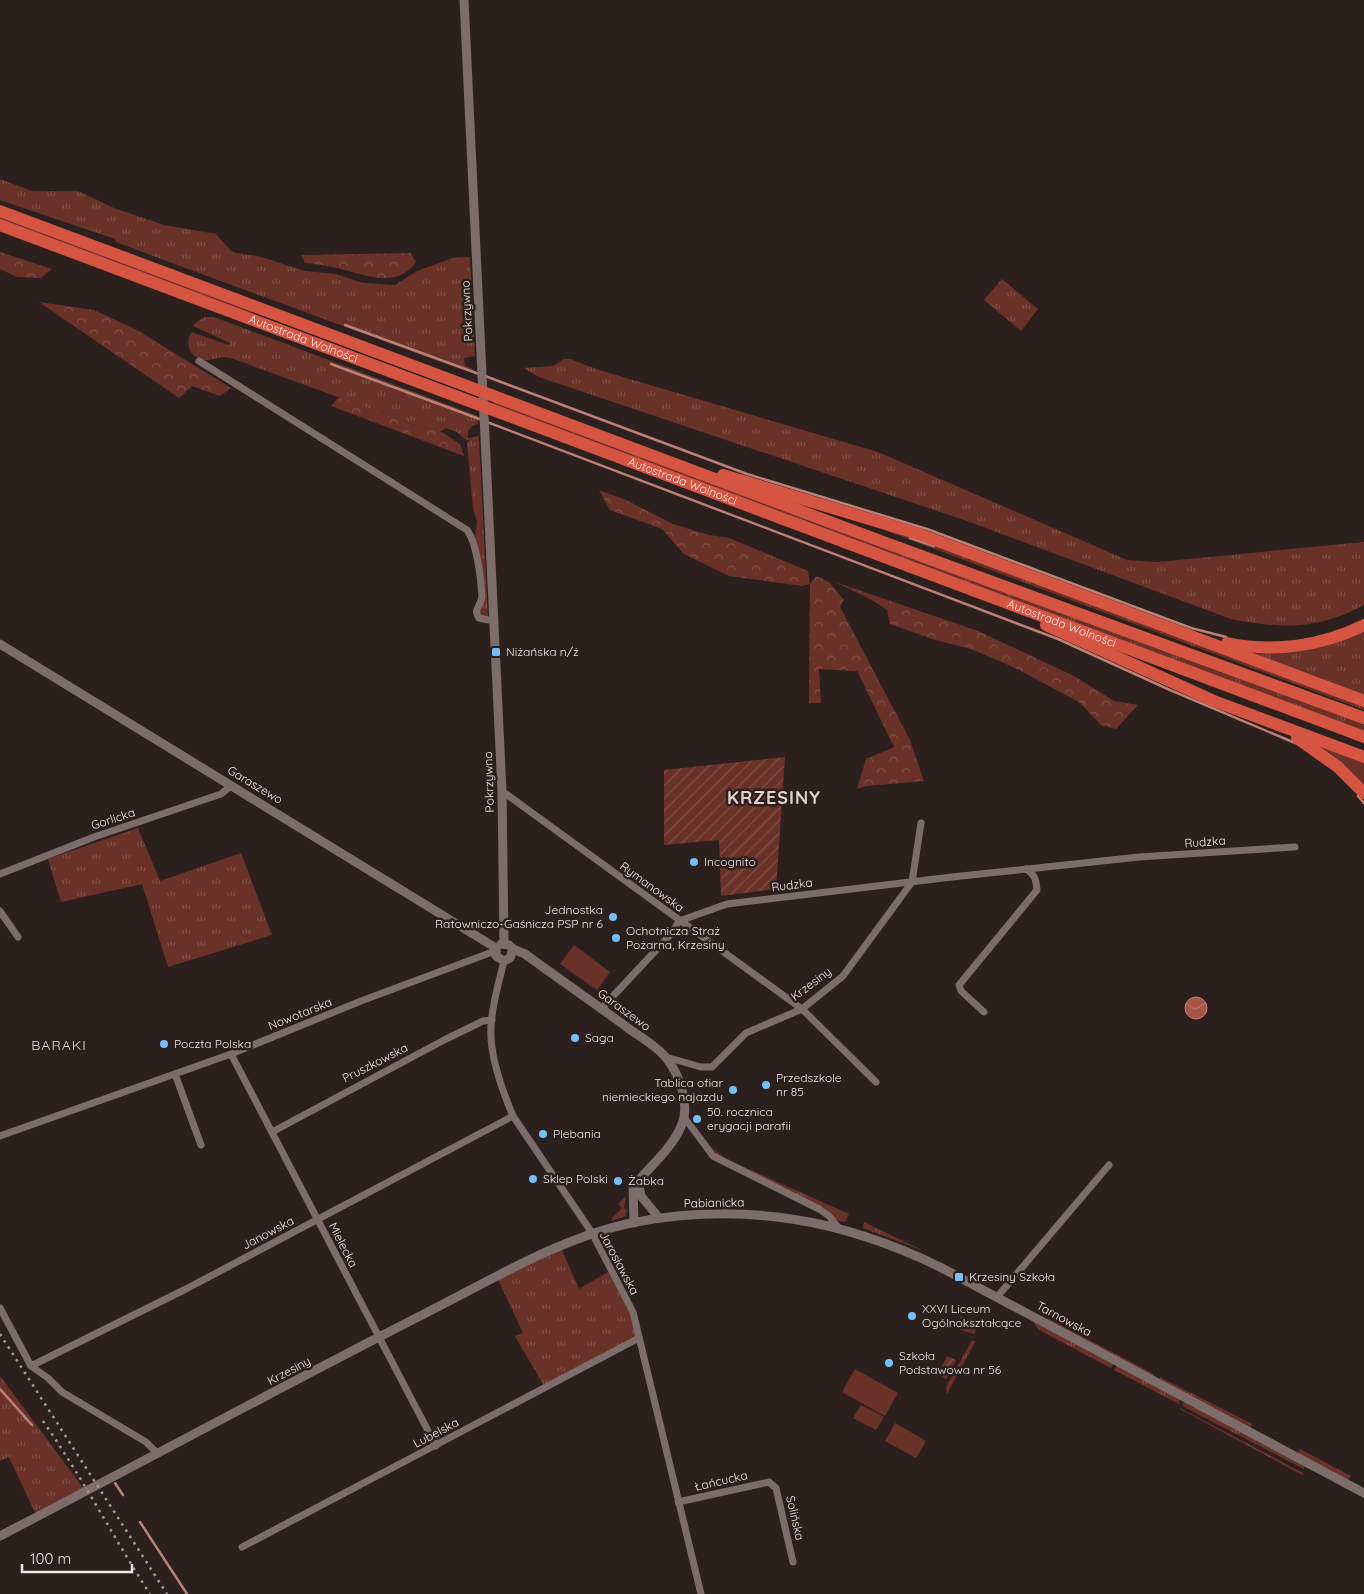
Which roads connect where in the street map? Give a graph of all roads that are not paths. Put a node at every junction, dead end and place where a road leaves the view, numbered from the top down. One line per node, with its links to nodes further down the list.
1 (464, 0): 7 (street, Pokrzywno)
2 (0, 211): 5 (highway, Autostrada Wolności)
3 (0, 225): 6 (highway, Autostrada Wolności)
4 (199, 361): 7 (street)
5 (669, 462): 9 (highway); 13 (highway, Autostrada Wolności)
6 (986, 594): 12 (highway); 14 (highway, Autostrada Wolności)
7 (494, 621): 17 (street, Pokrzywno)
8 (1364, 626): 9 (highway)
9 (1181, 632): 11 (highway)
10 (0, 644): 16 (street, Garaszewo)
11 (1364, 701)
12 (1252, 716): 15 (highway); 18 (highway)
13 (1364, 718)
14 (1364, 737)
15 (1364, 757)
16 (231, 786): 22 (street, Gorlicka); 27 (street, Garaszewo)
17 (502, 792): 25 (street, Rymanowska); 27 (street, Pokrzywno)
18 (1364, 794)
19 (921, 823): 23 (street)
20 (1295, 847): 21 (street, Rudzka)
21 (1026, 869): 23 (street, Rudzka); 32 (street)
22 (0, 874)
23 (912, 882): 25 (street, Rudzka); 31 (street, Krzesiny)
24 (0, 911): 26 (street)
25 (679, 922): 30 (street); 31 (street, Rymanowska)
26 (18, 937)
27 (499, 947): 28 (street); 29 (street); 34 (street, Nowotarska)
28 (513, 949): 29 (street); 30 (street, Garaszewo)
29 (504, 961): 33 (street, Jarosławska)
30 (602, 1009): 35 (street, Garaszewo)
31 (802, 1009): 35 (street, Krzesiny); 37 (street, Rymanowska)
32 (984, 1012)
33 (492, 1020): 38 (street, Jarosławska); 40 (street, Pruszkowska)
34 (231, 1054): 36 (street, Nowotarska); 40 (street, Mielecka)
35 (666, 1058): 39 (street, Garaszewo)
36 (175, 1074): 41 (street, Nowotarska); 42 (street)
37 (876, 1082)
38 (513, 1116): 46 (street, Janowska); 49 (street, Jarosławska)
39 (684, 1117): 44 (street); 48 (street, Tarnowska)
40 (272, 1132): 46 (street, Mielecka)
41 (0, 1136)
42 (201, 1146)
43 (1109, 1165): 50 (street)
44 (638, 1181): 45 (street); 47 (street)
45 (658, 1218): 47 (street, Pabianicka); 48 (street, Pabianicka)
46 (317, 1220): 52 (street, Mielecka); 54 (street, Janowska)
47 (634, 1223): 49 (street, Pabianicka)
48 (838, 1227): 50 (street, Tarnowska)
49 (592, 1234): 52 (street, Krzesiny); 53 (street, Jarosławska)
50 (996, 1297): 58 (street, Tarnowska)
51 (0, 1308): 54 (street)
52 (378, 1337): 55 (street, Mielecka); 56 (street, Krzesiny)
53 (639, 1338): 55 (street, Lubelska); 59 (street, Jarosławska)
54 (31, 1366): 56 (street)
55 (436, 1446): 61 (street, Lubelska)
56 (158, 1454): 60 (street, Krzesiny)
57 (769, 1482): 59 (street, Łańcucka); 62 (street, Solińska)
58 (1364, 1493)
59 (678, 1502): 63 (street, Jarosławska)
60 (0, 1536)
61 (242, 1547)
62 (793, 1562)
63 (701, 1594)

